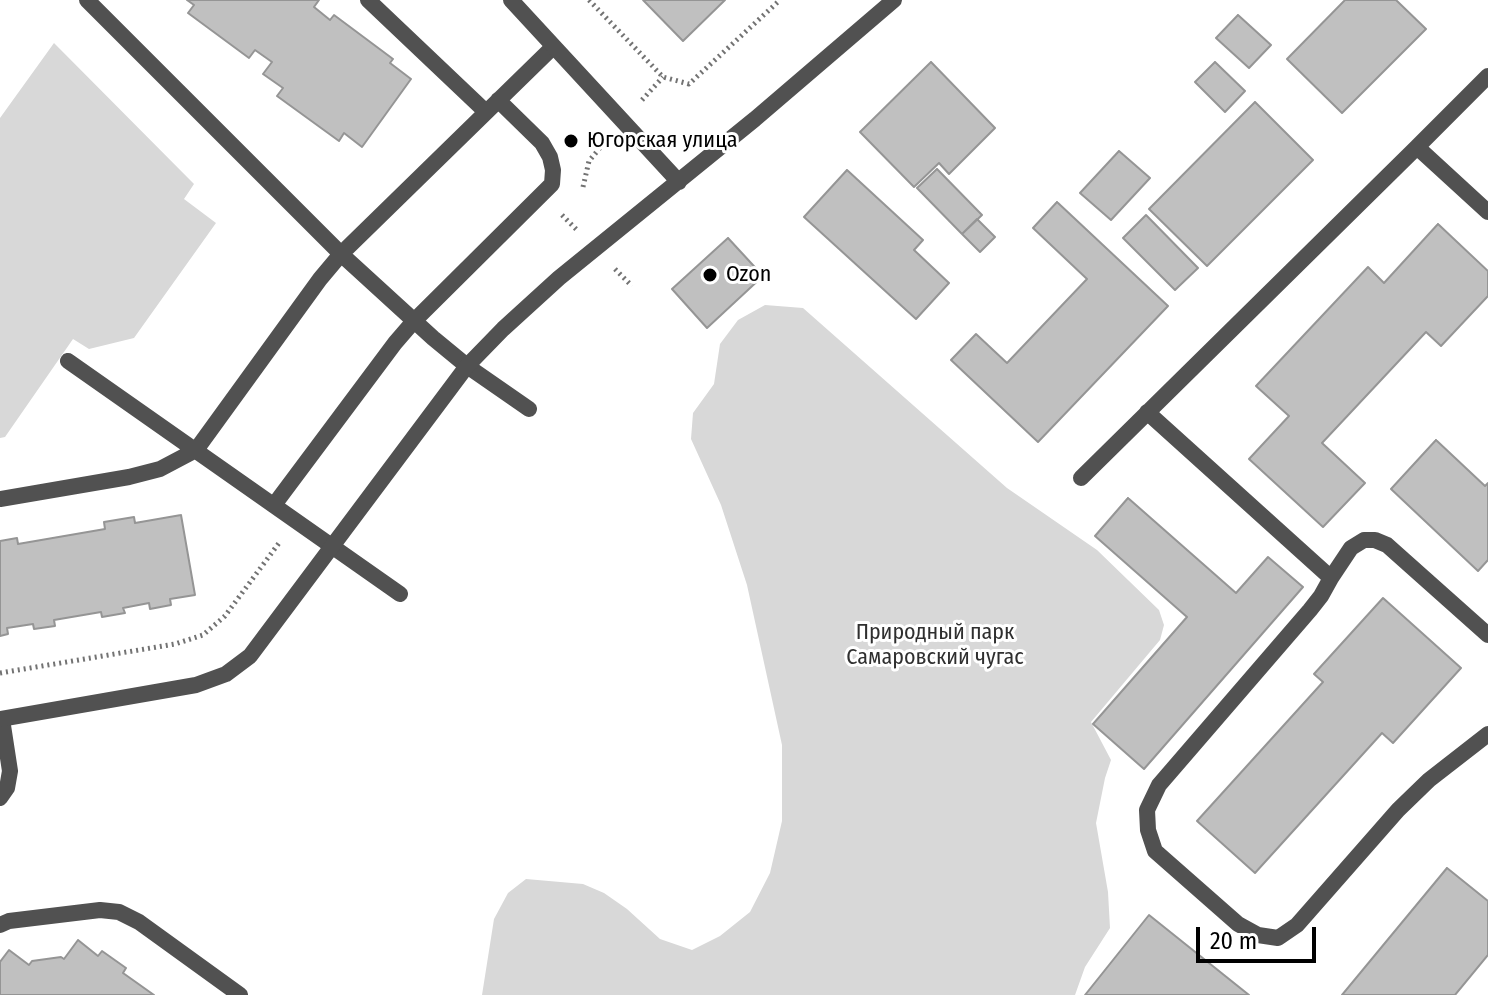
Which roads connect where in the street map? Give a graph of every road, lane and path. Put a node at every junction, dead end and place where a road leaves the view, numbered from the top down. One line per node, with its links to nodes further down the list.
1 (87, 0): 13 (street)
2 (368, 0): 9 (street)
3 (511, 0): 7 (street)
4 (589, 0): 5 (path)
5 (780, 0)
6 (894, 0): 11 (street)
7 (553, 47): 9 (street); 11 (street)
8 (1488, 76): 10 (street)
9 (491, 105): 13 (street); 14 (street)
10 (1417, 147): 12 (street); 18 (street)
11 (679, 182): 16 (street)
12 (1488, 212)
13 (341, 254): 14 (street); 19 (street)
14 (414, 321): 16 (street); 22 (street)
15 (68, 361): 19 (street)
16 (467, 366): 17 (street); 23 (street)
17 (529, 409)
18 (1147, 412): 20 (street); 24 (street)
19 (196, 450): 21 (street); 22 (street)
20 (1081, 478)
21 (0, 499)
22 (274, 505): 23 (street)
23 (333, 546): 25 (street); 27 (street)
24 (1331, 578): 26 (street); 28 (street)
25 (400, 594)
26 (1488, 635)
27 (1, 719): 29 (street)
28 (1488, 734)
29 (0, 798)
30 (0, 925): 31 (street)
31 (240, 995)

